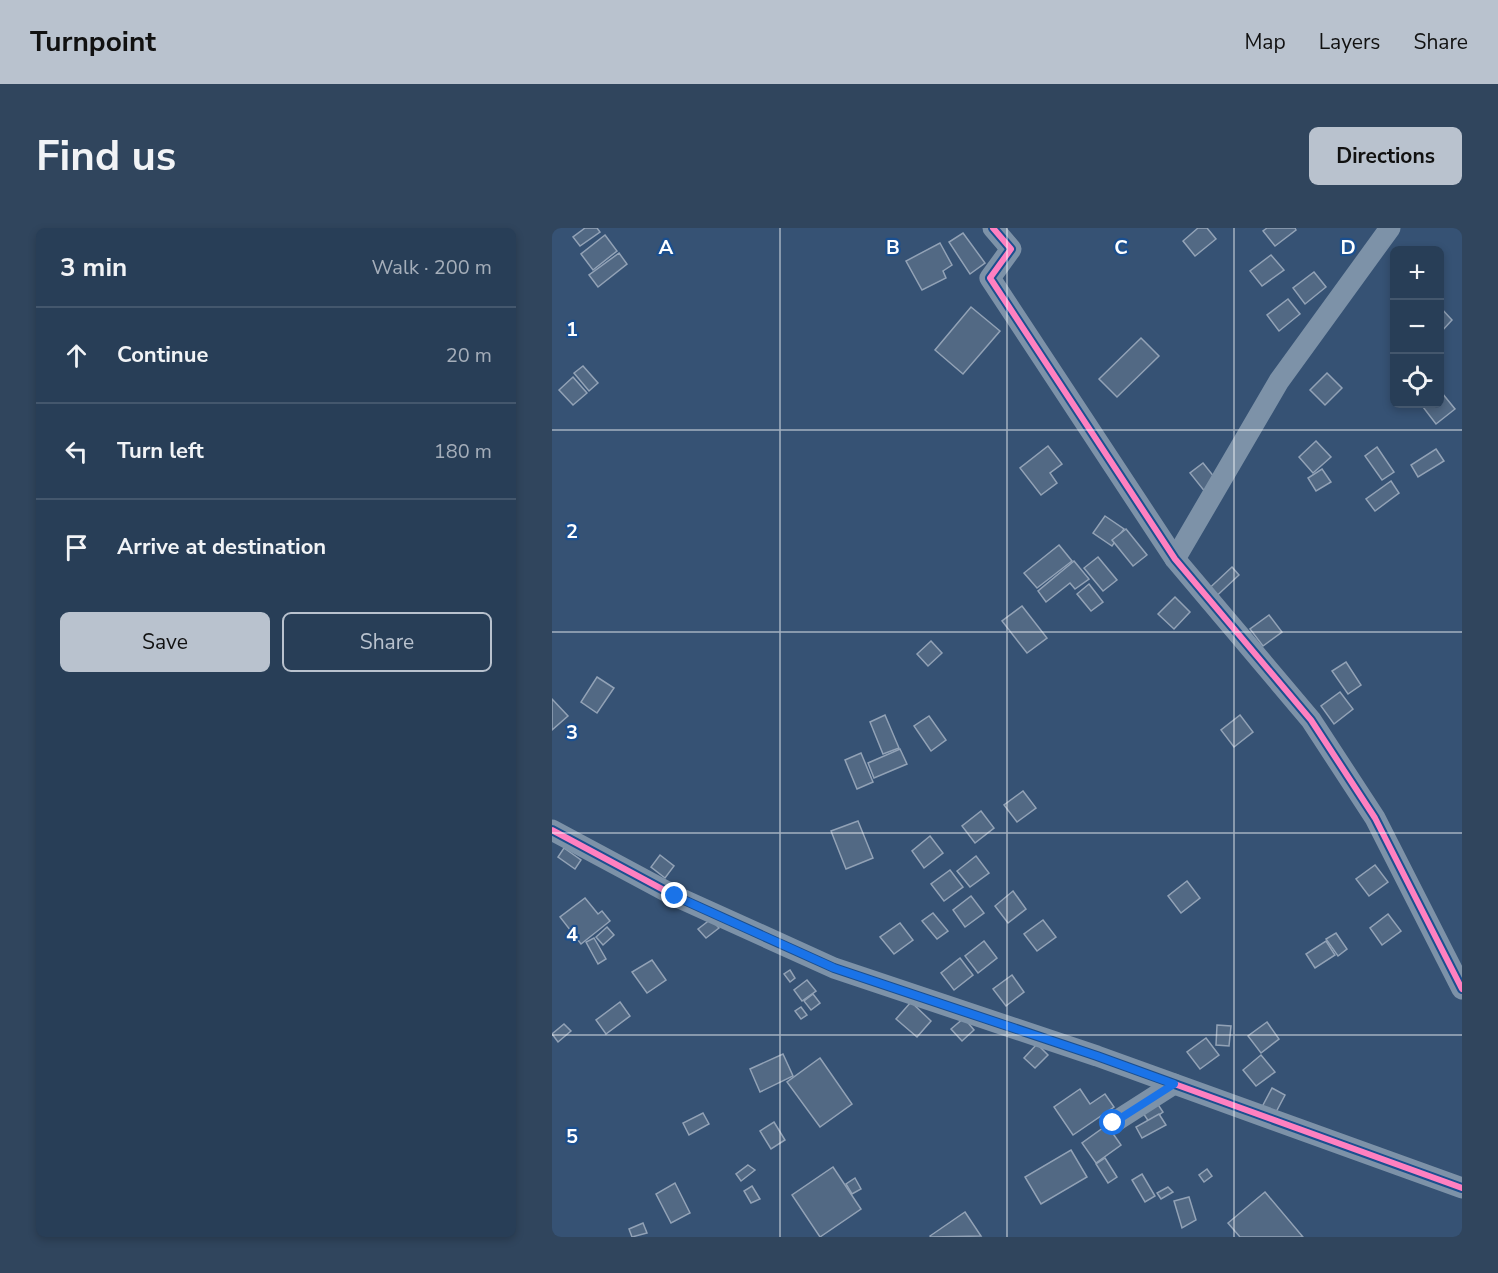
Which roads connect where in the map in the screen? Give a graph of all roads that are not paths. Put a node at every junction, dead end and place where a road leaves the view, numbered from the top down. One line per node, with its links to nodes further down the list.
1 (993, 228): 3 (street)
2 (1390, 228): 3 (street)
3 (1175, 559): 5 (street)
4 (552, 830): 6 (street)
5 (1462, 989)
6 (1174, 1084): 7 (street); 8 (street)
7 (1113, 1123)
8 (1462, 1188)

